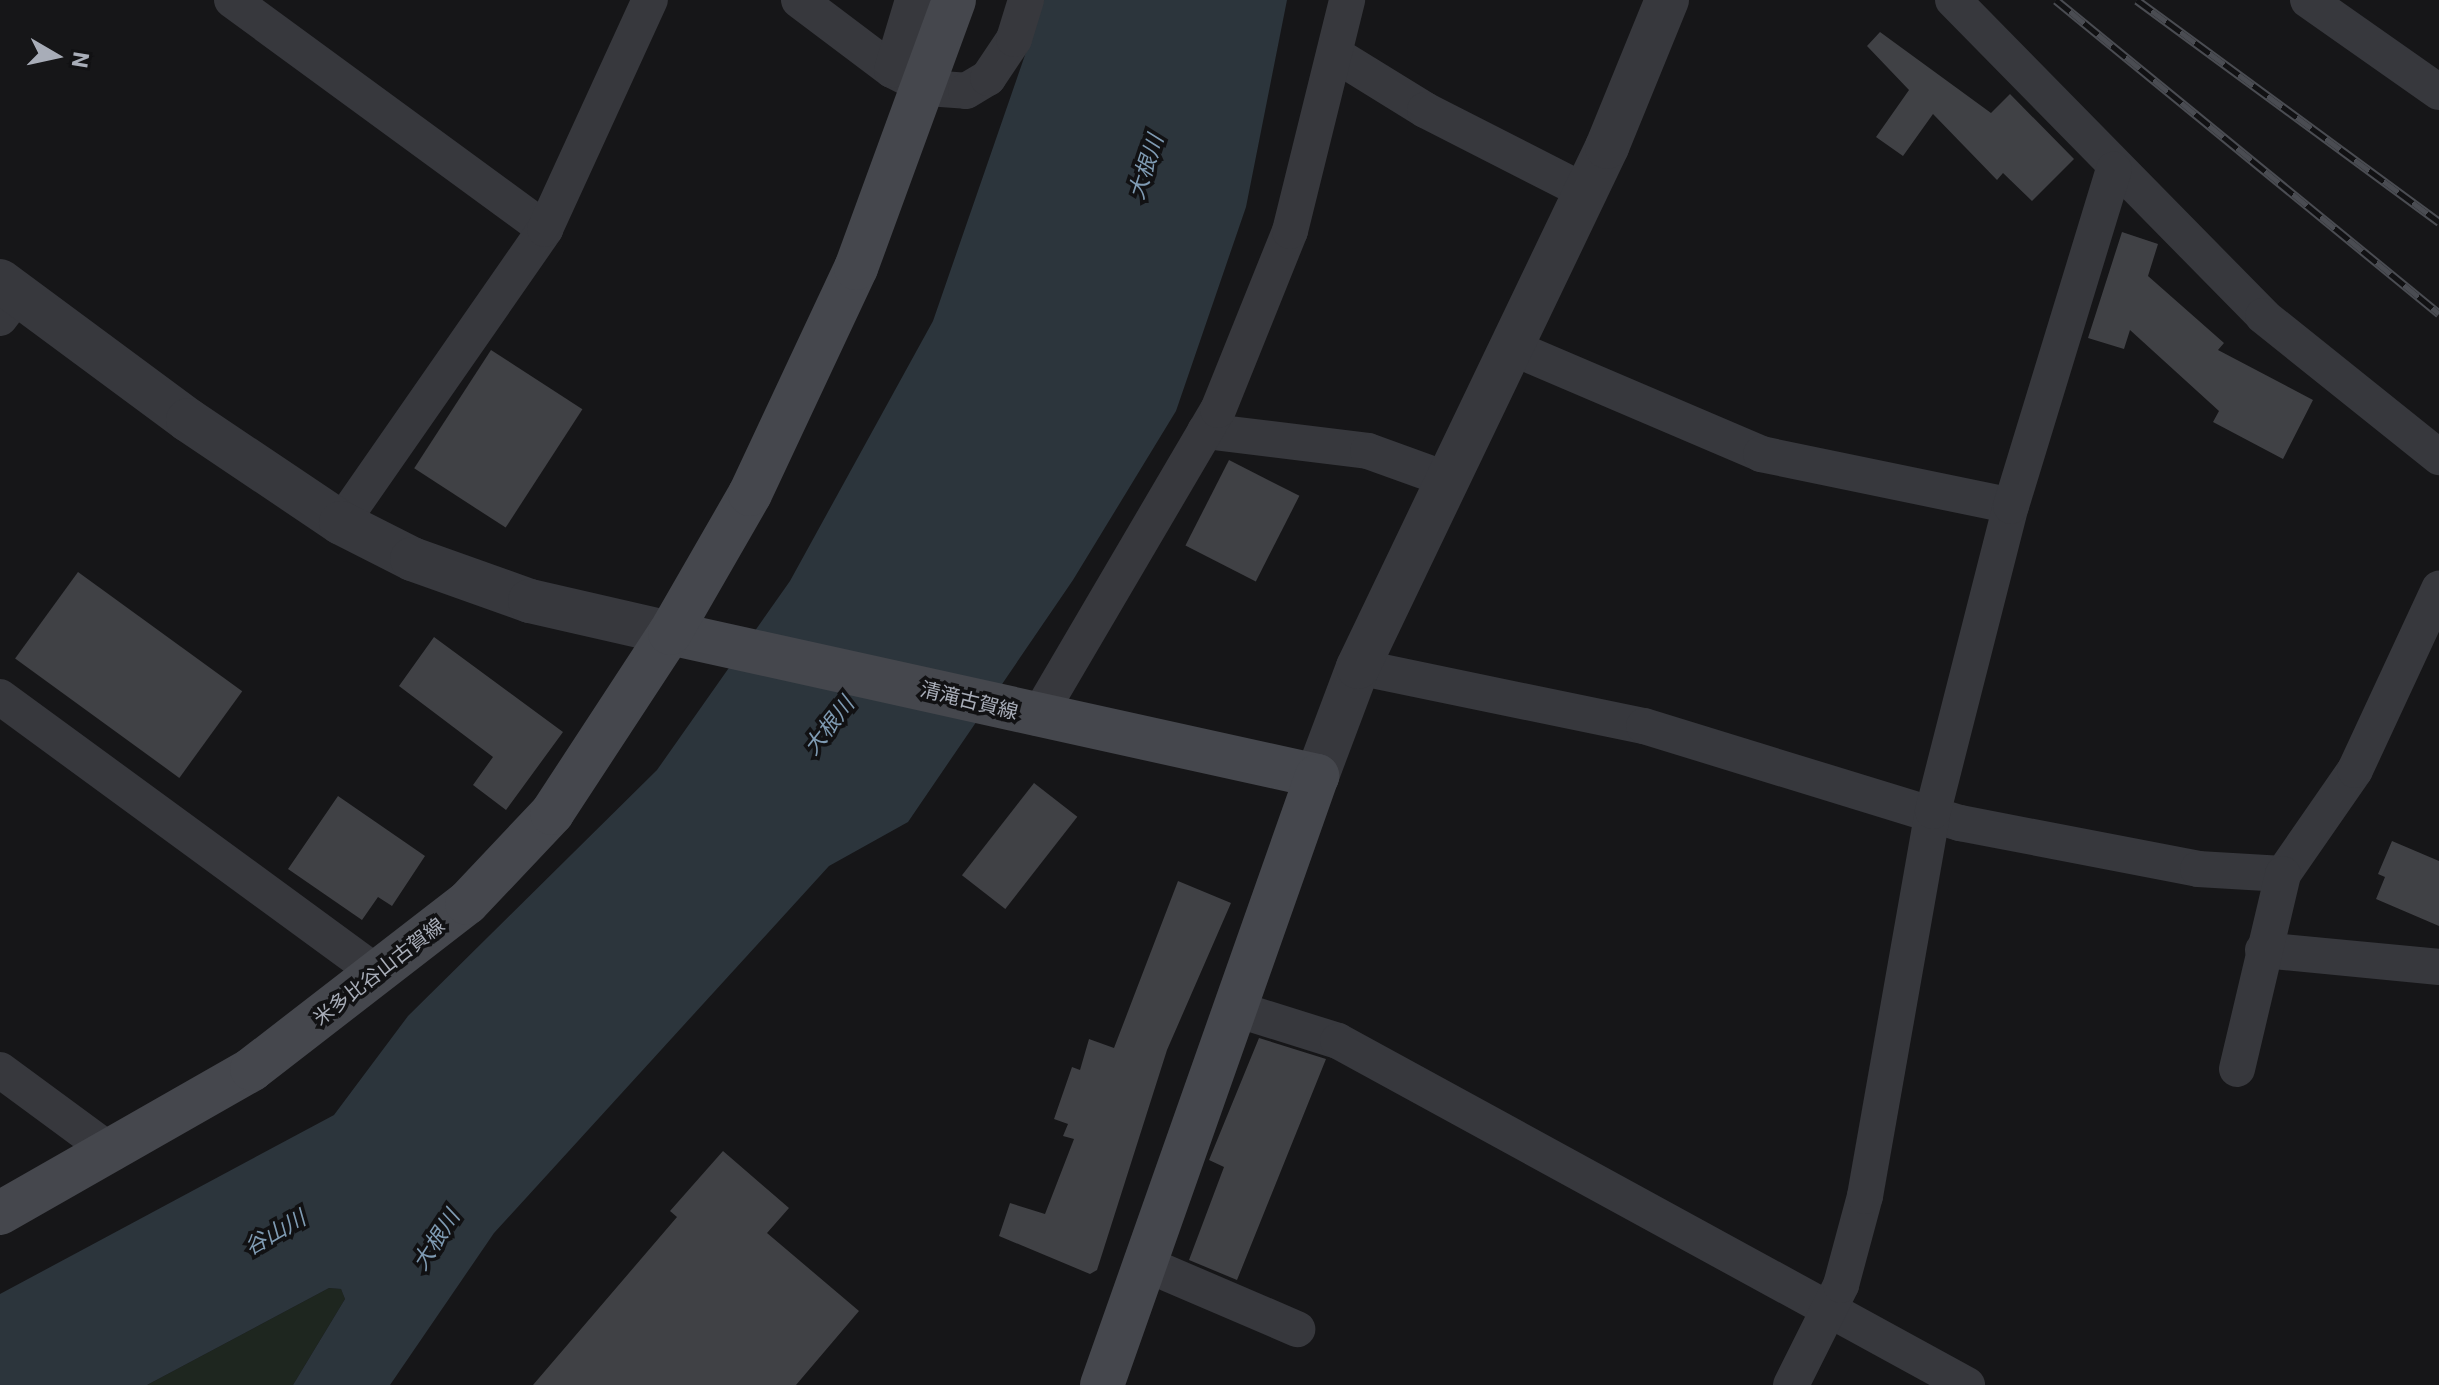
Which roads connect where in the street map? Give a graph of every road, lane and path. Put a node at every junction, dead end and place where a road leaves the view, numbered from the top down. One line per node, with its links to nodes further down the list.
1 (232, 0): 16 (street)
2 (650, 0): 16 (street)
3 (799, 0): 12 (street)
4 (913, 0): 12 (street)
5 (954, 0): 12 (main road)
6 (1026, 0): 12 (street)
7 (1347, 0): 11 (street)
8 (1667, 0): 15 (street)
9 (1953, 0): 14 (street)
10 (2308, 0): 13 (street)
11 (1336, 55): 15 (street); 19 (street)
12 (910, 79): 25 (main road)
13 (2439, 92)
14 (2114, 169): 20 (street); 22 (street)
15 (1586, 192): 18 (street)
16 (545, 229): 23 (street)
17 (6, 298): 23 (street)
18 (1513, 348): 21 (street); 22 (street)
19 (1205, 431): 21 (street); 28 (street)
20 (2439, 457)
21 (1448, 480): 26 (street)
22 (2011, 506): 30 (street)
23 (341, 523): 25 (street)
24 (2439, 589): 31 (street)
25 (670, 633): 28 (main road, 清滝古賀線); 34 (main road, 米多比谷山古賀線)
26 (1358, 667): 29 (street); 30 (street)
27 (0, 697): 34 (street)
28 (1037, 718): 29 (main road, 清滝古賀線)
29 (1317, 776): 35 (main road)
30 (1933, 811): 31 (street); 41 (street)
31 (2283, 874): 32 (street)
32 (2263, 950): 33 (street); 36 (street)
33 (2439, 967)
34 (379, 974): 38 (main road, 米多比谷山古賀線)
35 (1236, 1009): 40 (main road); 41 (street)
36 (2237, 1069)
37 (0, 1070): 38 (street)
38 (113, 1153): 39 (main road, 米多比谷山古賀線)
39 (0, 1213)
40 (1143, 1263): 42 (street); 43 (main road)
41 (1826, 1312): 44 (street); 45 (street)
42 (1297, 1329)
43 (1102, 1385)
44 (1791, 1385)
45 (1967, 1385)

